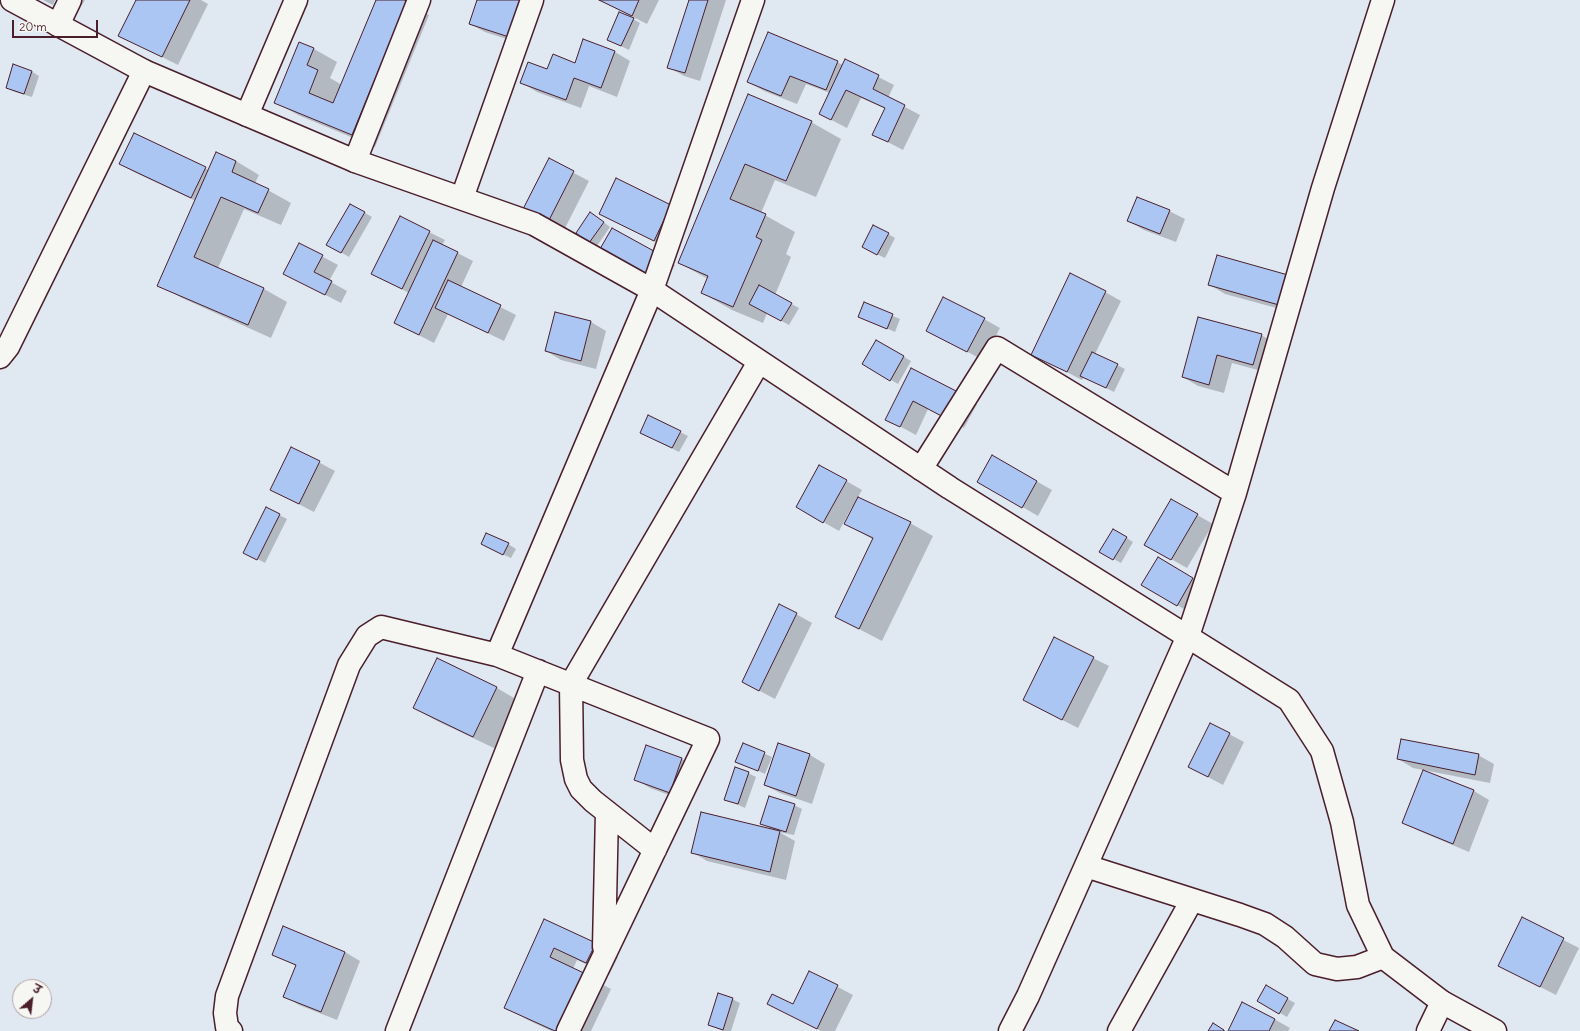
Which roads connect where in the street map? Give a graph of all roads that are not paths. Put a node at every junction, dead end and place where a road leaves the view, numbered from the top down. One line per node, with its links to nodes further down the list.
1 (12, 0): 8 (street)
2 (70, 0): 8 (street)
3 (296, 0): 10 (street)
4 (419, 0): 11 (street)
5 (532, 0): 12 (street)
6 (753, 0): 13 (street)
7 (1383, 0): 17 (street)
8 (58, 25): 9 (street)
9 (144, 72): 10 (street); 14 (street)
10 (247, 115): 11 (street)
11 (355, 161): 12 (street)
12 (462, 198): 13 (street)
13 (652, 290): 15 (street); 19 (street)
14 (0, 357)
15 (759, 362): 16 (street); 21 (street)
16 (921, 469): 17 (street); 18 (street)
17 (1236, 493): 18 (street)
18 (1188, 636): 24 (street); 27 (street)
19 (497, 655): 20 (street); 30 (street)
20 (538, 671): 21 (street); 31 (street)
21 (571, 684): 22 (street); 23 (street)
22 (607, 812): 23 (street); 26 (street)
23 (654, 850): 26 (street)
24 (1086, 866): 25 (street); 33 (street)
25 (1192, 900): 27 (street); 34 (street)
26 (604, 953): 32 (street)
27 (1383, 957): 28 (street)
28 (1442, 1002): 29 (street); 35 (street)
29 (1487, 1029)
30 (231, 1031)
31 (396, 1031)
32 (568, 1031)
33 (1010, 1031)
34 (1119, 1031)
35 (1428, 1031)

